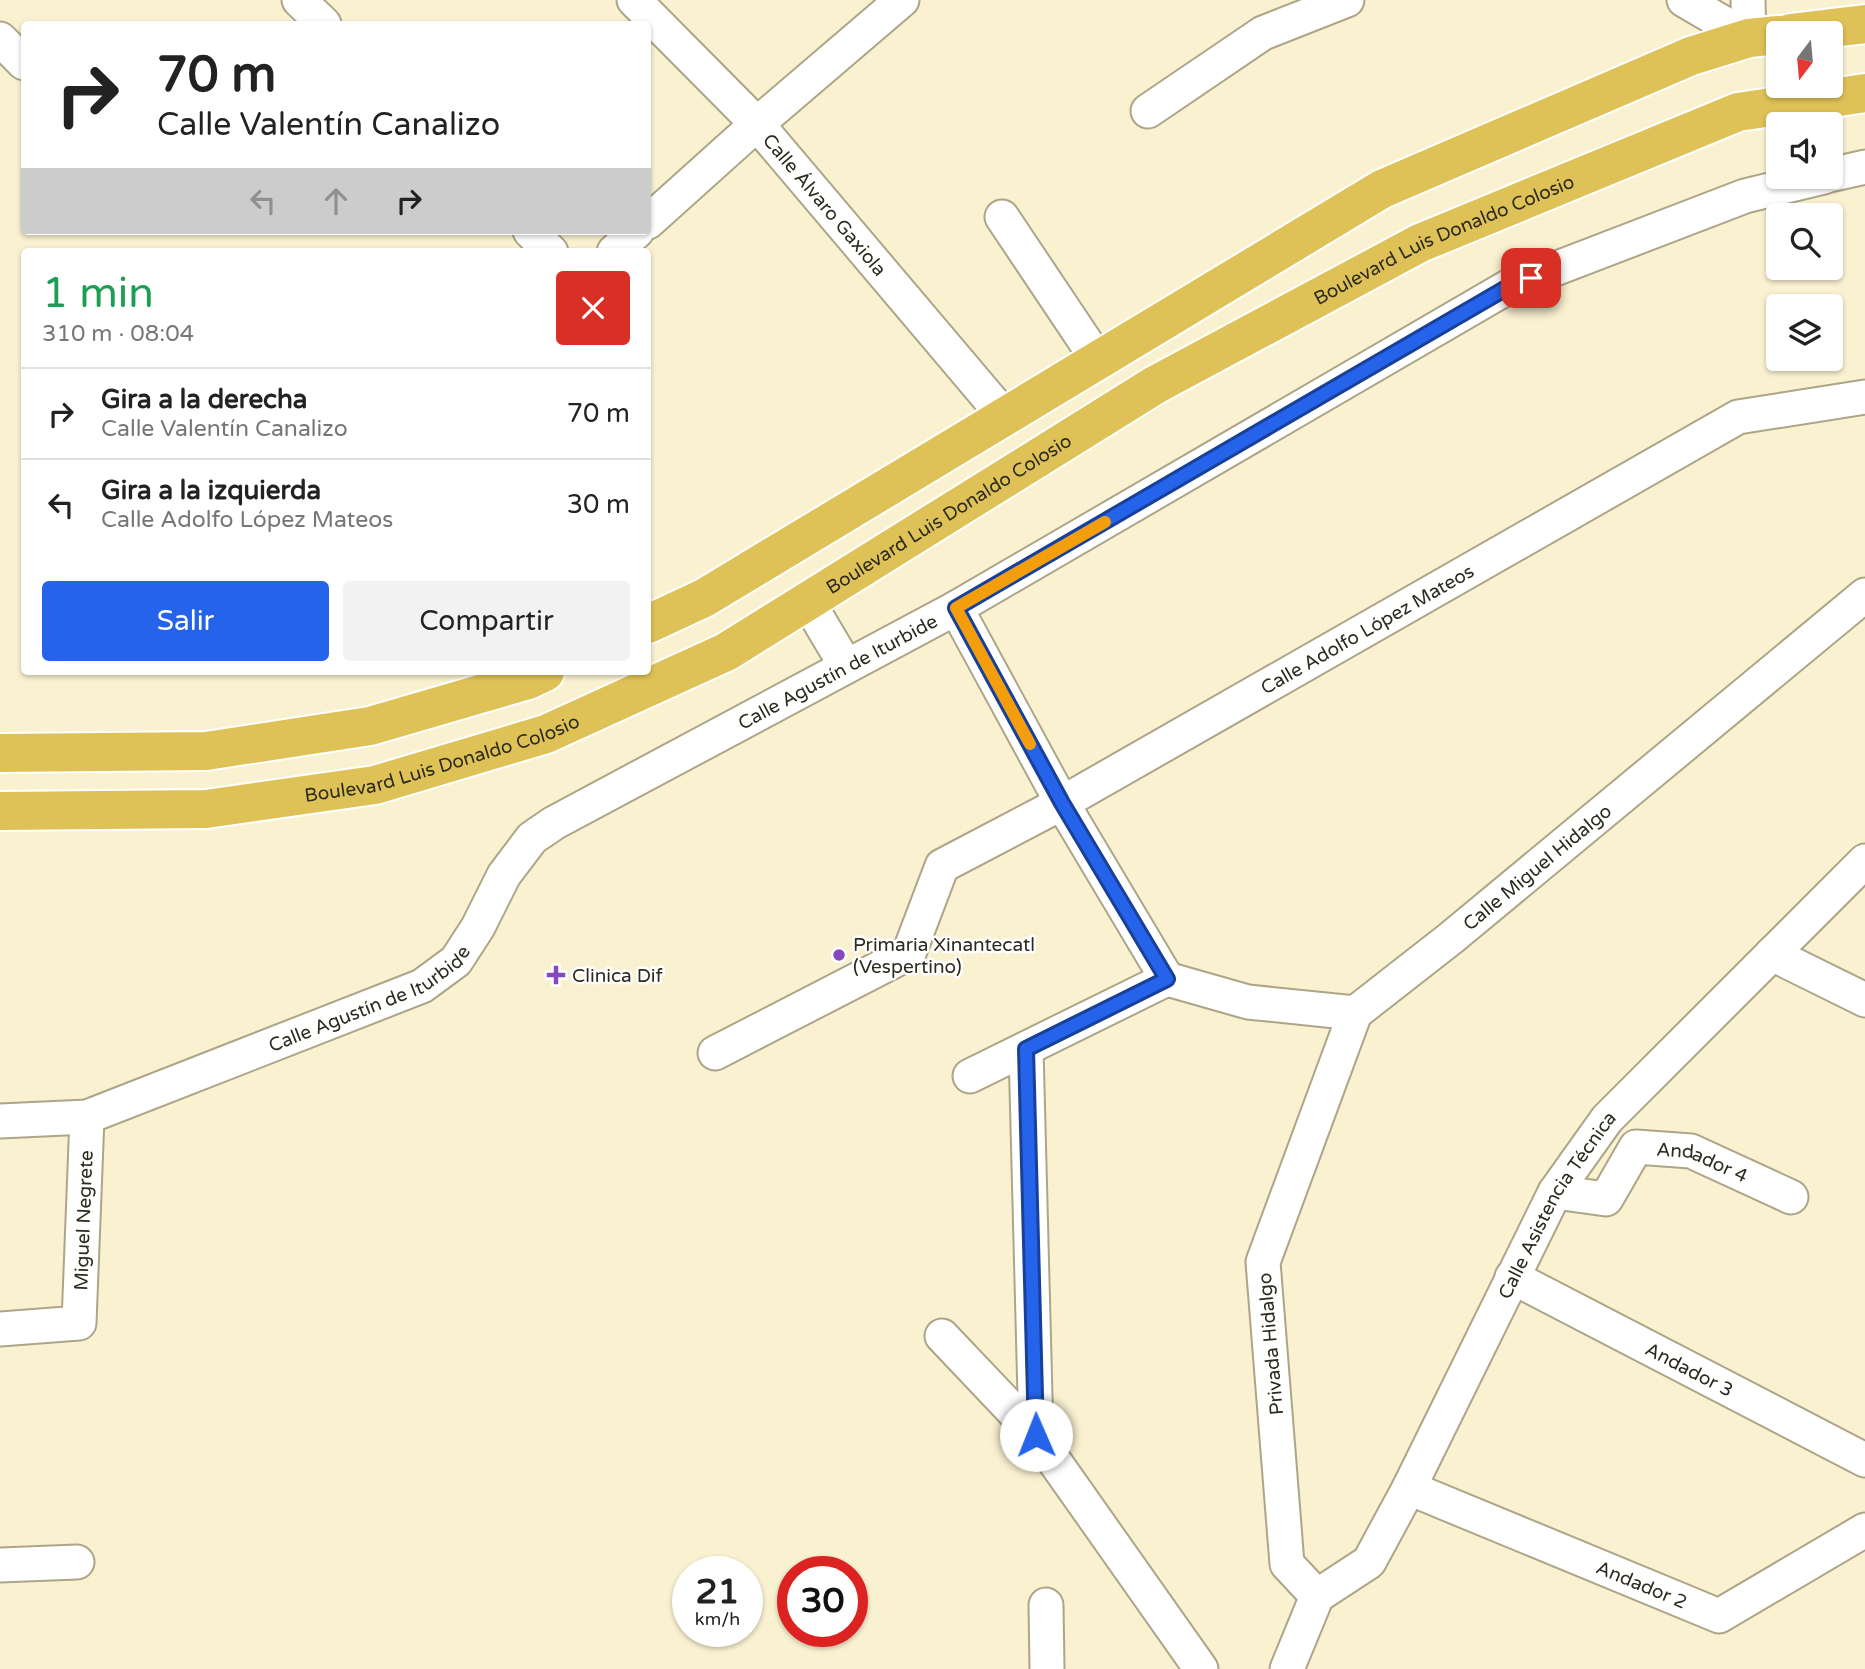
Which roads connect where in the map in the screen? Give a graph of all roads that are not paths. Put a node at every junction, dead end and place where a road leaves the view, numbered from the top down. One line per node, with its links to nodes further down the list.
1 (299, 0): 7 (street)
2 (634, 0): 15 (street, Calle Álvaro Gaxiola)
3 (902, 0): 15 (street)
4 (1347, 0): 14 (street)
5 (1684, 0): 10 (street)
6 (1748, 0): 10 (street)
7 (321, 21)
8 (1865, 24): 9 (highway)
9 (1843, 27)
10 (1764, 37): 25 (highway)
11 (0, 39): 12 (street)
12 (21, 60)
13 (1865, 93): 29 (highway, Boulevard Luis Donaldo Colosio)
14 (1148, 111)
15 (757, 124): 20 (street); 27 (street, Calle Álvaro Gaxiola)
16 (1865, 167): 17 (street)
17 (1843, 172)
18 (1774, 189): 30 (street, Calle Agustín de Iturbide)
19 (1002, 216): 25 (street)
20 (651, 219)
21 (534, 235): 23 (street)
22 (633, 235): 24 (street)
23 (547, 248)
24 (618, 248)
25 (1097, 359): 27 (highway)
26 (1865, 397): 35 (street, Calle Adolfo López Mateos)
27 (1005, 417): 31 (highway)
28 (1865, 595): 41 (street, Calle Miguel Hidalgo)
29 (808, 602): 32 (street); 36 (highway, Boulevard Luis Donaldo Colosio)
30 (956, 608): 32 (street, Calle Agustín de Iturbide); 35 (street)
31 (651, 623)
32 (846, 666): 45 (street, Calle Agustín de Iturbide)
33 (539, 675): 34 (highway)
34 (0, 753)
35 (1062, 803): 39 (street); 43 (street, Calle Adolfo López Mateos)
36 (0, 811)
37 (1865, 861): 38 (street, Calle Asistencia Técnica)
38 (1772, 954): 40 (street); 47 (street, Calle Asistencia Técnica)
39 (1167, 979): 41 (street); 42 (street)
40 (1865, 1000)
41 (1354, 1013): 58 (street, Privada Hidalgo)
42 (1026, 1049): 44 (street); 52 (street)
43 (715, 1053)
44 (970, 1076)
45 (87, 1117): 46 (street, Calle Agustín de Iturbide); 50 (street, Miguel Negrete)
46 (0, 1121)
47 (1555, 1192): 48 (street, Andador 4); 49 (street, Calle Asistencia Técnica)
48 (1791, 1197)
49 (1512, 1277): 53 (street, Andador 3); 54 (street, Calle Asistencia Técnica)
50 (0, 1329)
51 (942, 1336): 52 (street)
52 (1036, 1435): 61 (street)
53 (1865, 1460)
54 (1409, 1488): 55 (street, Andador 2); 58 (street, Calle Asistencia Técnica)
55 (1865, 1530)
56 (76, 1562): 57 (street)
57 (0, 1565)
58 (1317, 1596): 62 (street)
59 (1046, 1605): 60 (street)
60 (1047, 1669)
61 (1201, 1669)
62 (1287, 1669)

